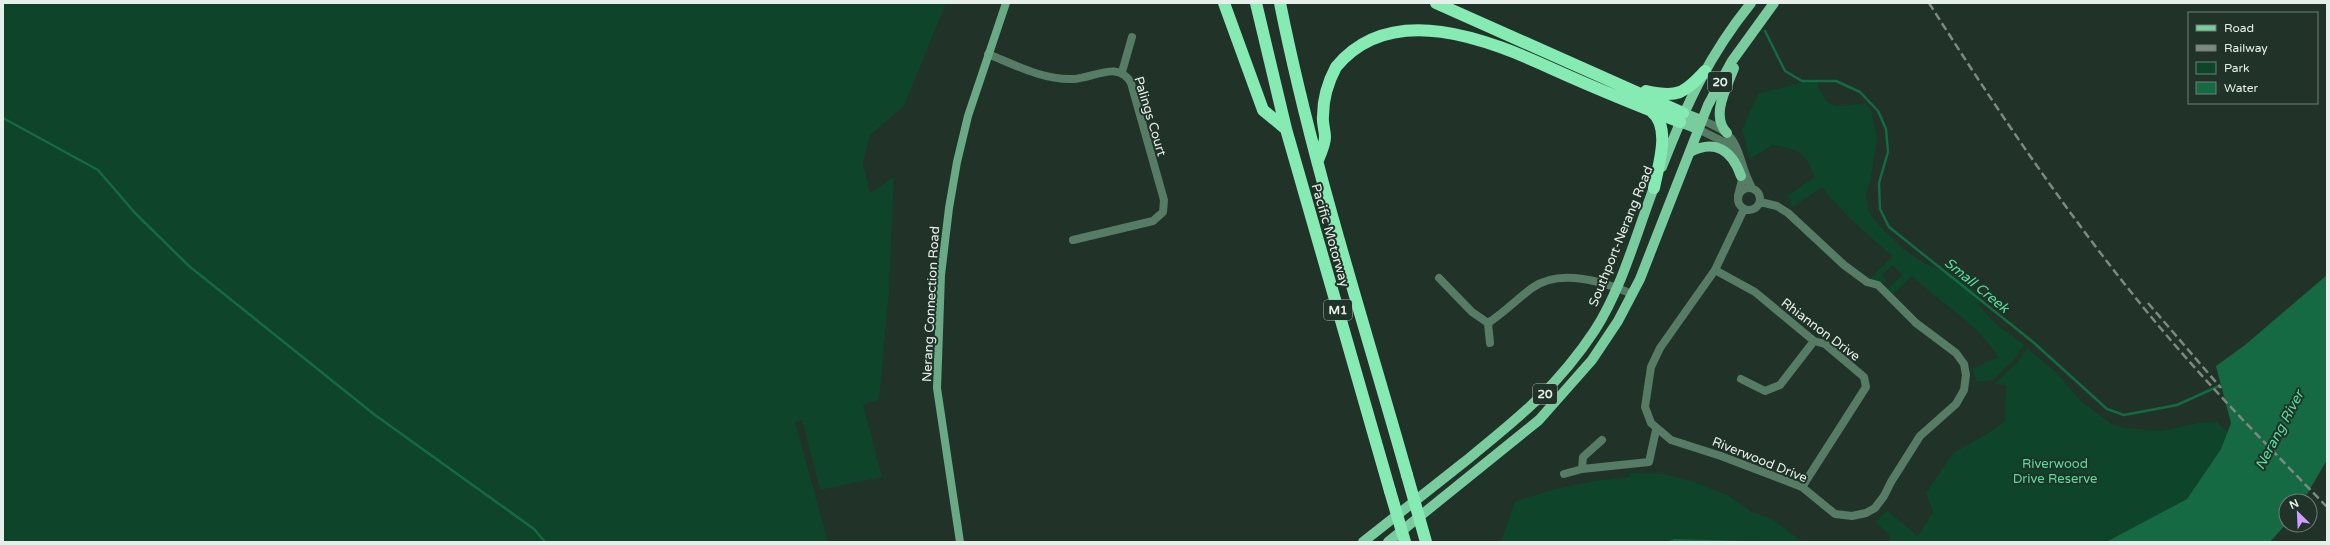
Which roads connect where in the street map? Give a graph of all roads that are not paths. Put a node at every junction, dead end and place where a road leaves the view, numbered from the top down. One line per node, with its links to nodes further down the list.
1 (1006, 3): 10 (main road, Nerang Connection Road)
2 (1224, 3): 17 (highway)
3 (1256, 3): 17 (highway, Pacific Motorway / M1)
4 (1280, 3): 20 (highway, Pacific Motorway / M1)
5 (1436, 3): 13 (highway)
6 (1751, 3): 11 (main road, Southport-Nerang Road / 20)
7 (1774, 3): 9 (main road, 20)
8 (1132, 37): 12 (street)
9 (1743, 46): 16 (main road, 20); 18 (main road)
10 (988, 54): 12 (street, Palings Court); 41 (main road, Nerang Connection Road)
11 (1704, 71): 13 (highway); 15 (main road, Southport-Nerang Road / 20)
12 (1122, 72): 27 (street, Palings Court)
13 (1627, 87): 15 (highway)
14 (1651, 111): 15 (highway); 20 (highway); 22 (highway)
15 (1681, 118): 16 (main road); 22 (main road, Southport-Nerang Road / 20)
16 (1700, 124): 18 (street); 19 (main road, 20); 21 (street)
17 (1286, 129): 44 (highway, Pacific Motorway / M1, bridge)
18 (1727, 133): 23 (street)
19 (1690, 152): 21 (main road); 31 (main road, 20)
20 (1318, 162): 45 (highway, Pacific Motorway / M1, bridge)
21 (1741, 176): 24 (street)
22 (1654, 188): 30 (main road, Southport-Nerang Road / 20)
23 (1752, 188): 24 (street); 25 (street)
24 (1738, 196): 26 (street)
25 (1760, 202): 26 (street); 40 (street, Riverwood Drive)
26 (1744, 209): 28 (street)
27 (1073, 240)
28 (1715, 270): 33 (street, Rhiannon Drive); 36 (street)
29 (1439, 278): 32 (street)
30 (1616, 288): 31 (street); 32 (street); 42 (main road, Southport-Nerang Road / 20)
31 (1632, 294): 43 (main road, 20)
32 (1488, 323): 34 (street)
33 (1814, 341): 35 (street); 40 (street, Rhiannon Drive)
34 (1490, 343)
35 (1741, 378)
36 (1656, 430): 38 (street); 40 (street, Riverwood Drive)
37 (1602, 440): 38 (street)
38 (1582, 469): 39 (street)
39 (1564, 474)
40 (1802, 487)
41 (960, 542)
42 (1363, 542)
43 (1388, 542)
44 (1405, 542)
45 (1426, 542)

